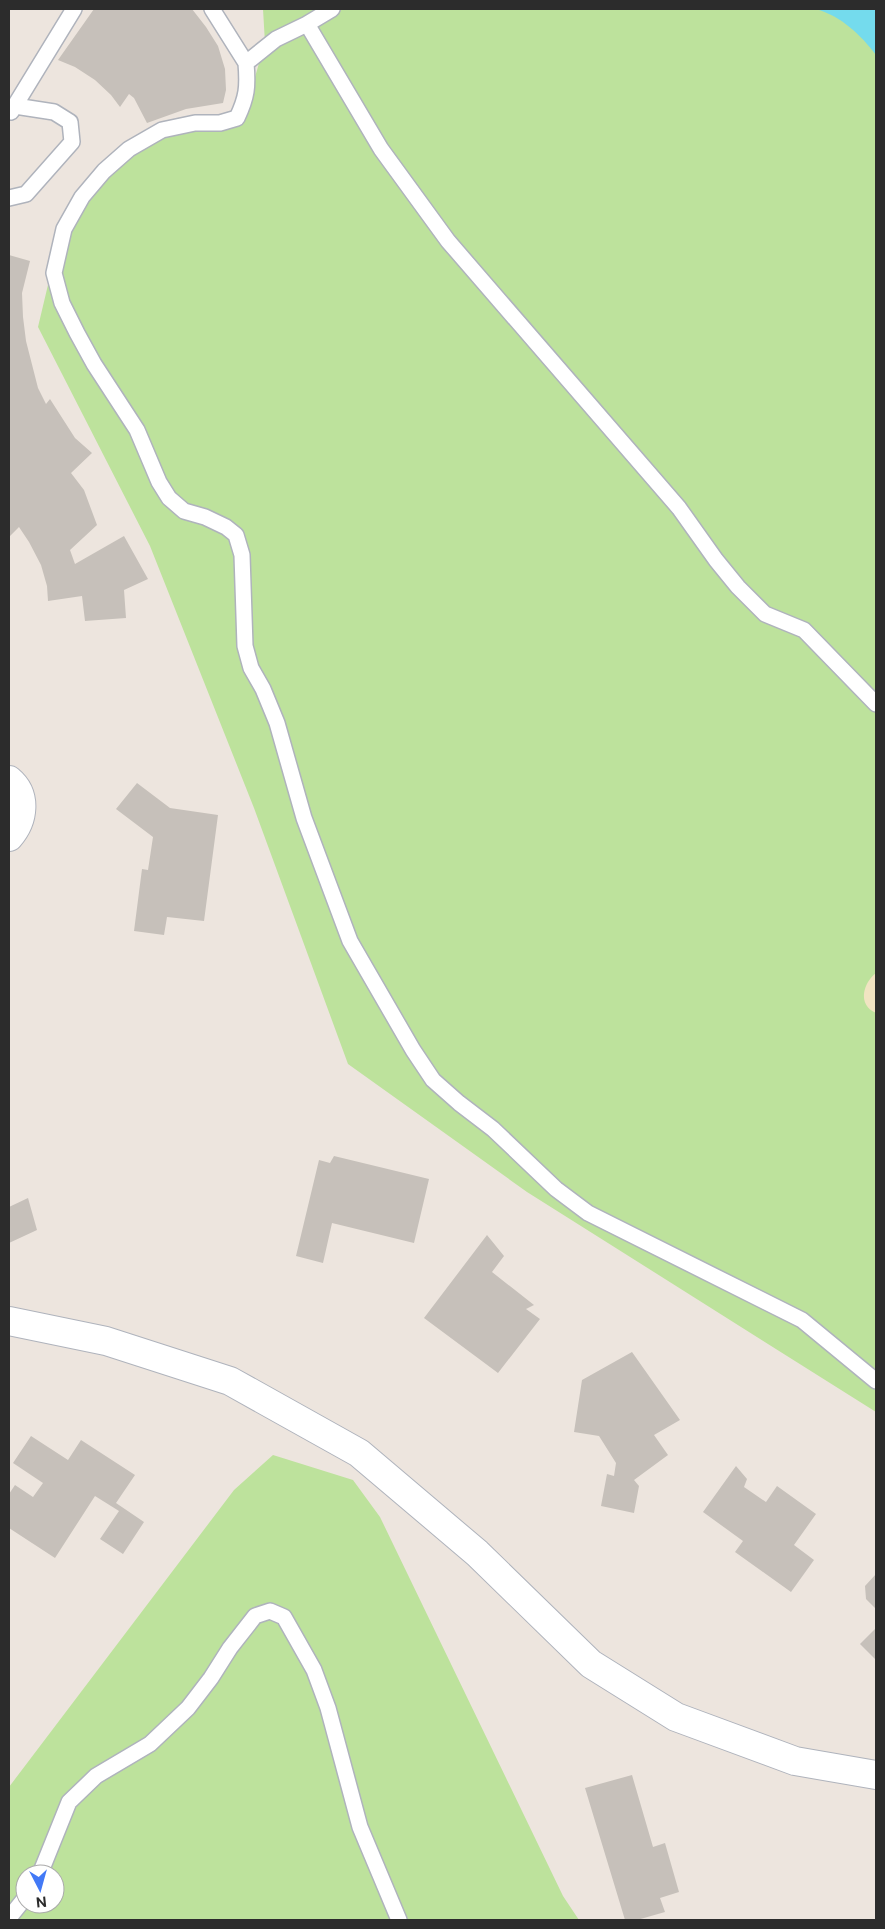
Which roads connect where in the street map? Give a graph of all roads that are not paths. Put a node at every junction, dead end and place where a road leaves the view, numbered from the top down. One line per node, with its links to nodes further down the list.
1 (74, 9): 6 (lane)
2 (212, 9): 5 (lane)
3 (332, 9): 4 (lane)
4 (307, 24): 5 (lane); 8 (lane)
5 (246, 63): 12 (lane)
6 (12, 110): 7 (lane)
7 (9, 198)
8 (876, 704)
9 (9, 780): 10 (street)
10 (9, 836)
11 (9, 1321): 13 (street)
12 (876, 1381)
13 (876, 1775)
14 (44, 1864): 15 (lane)
15 (399, 1920)

